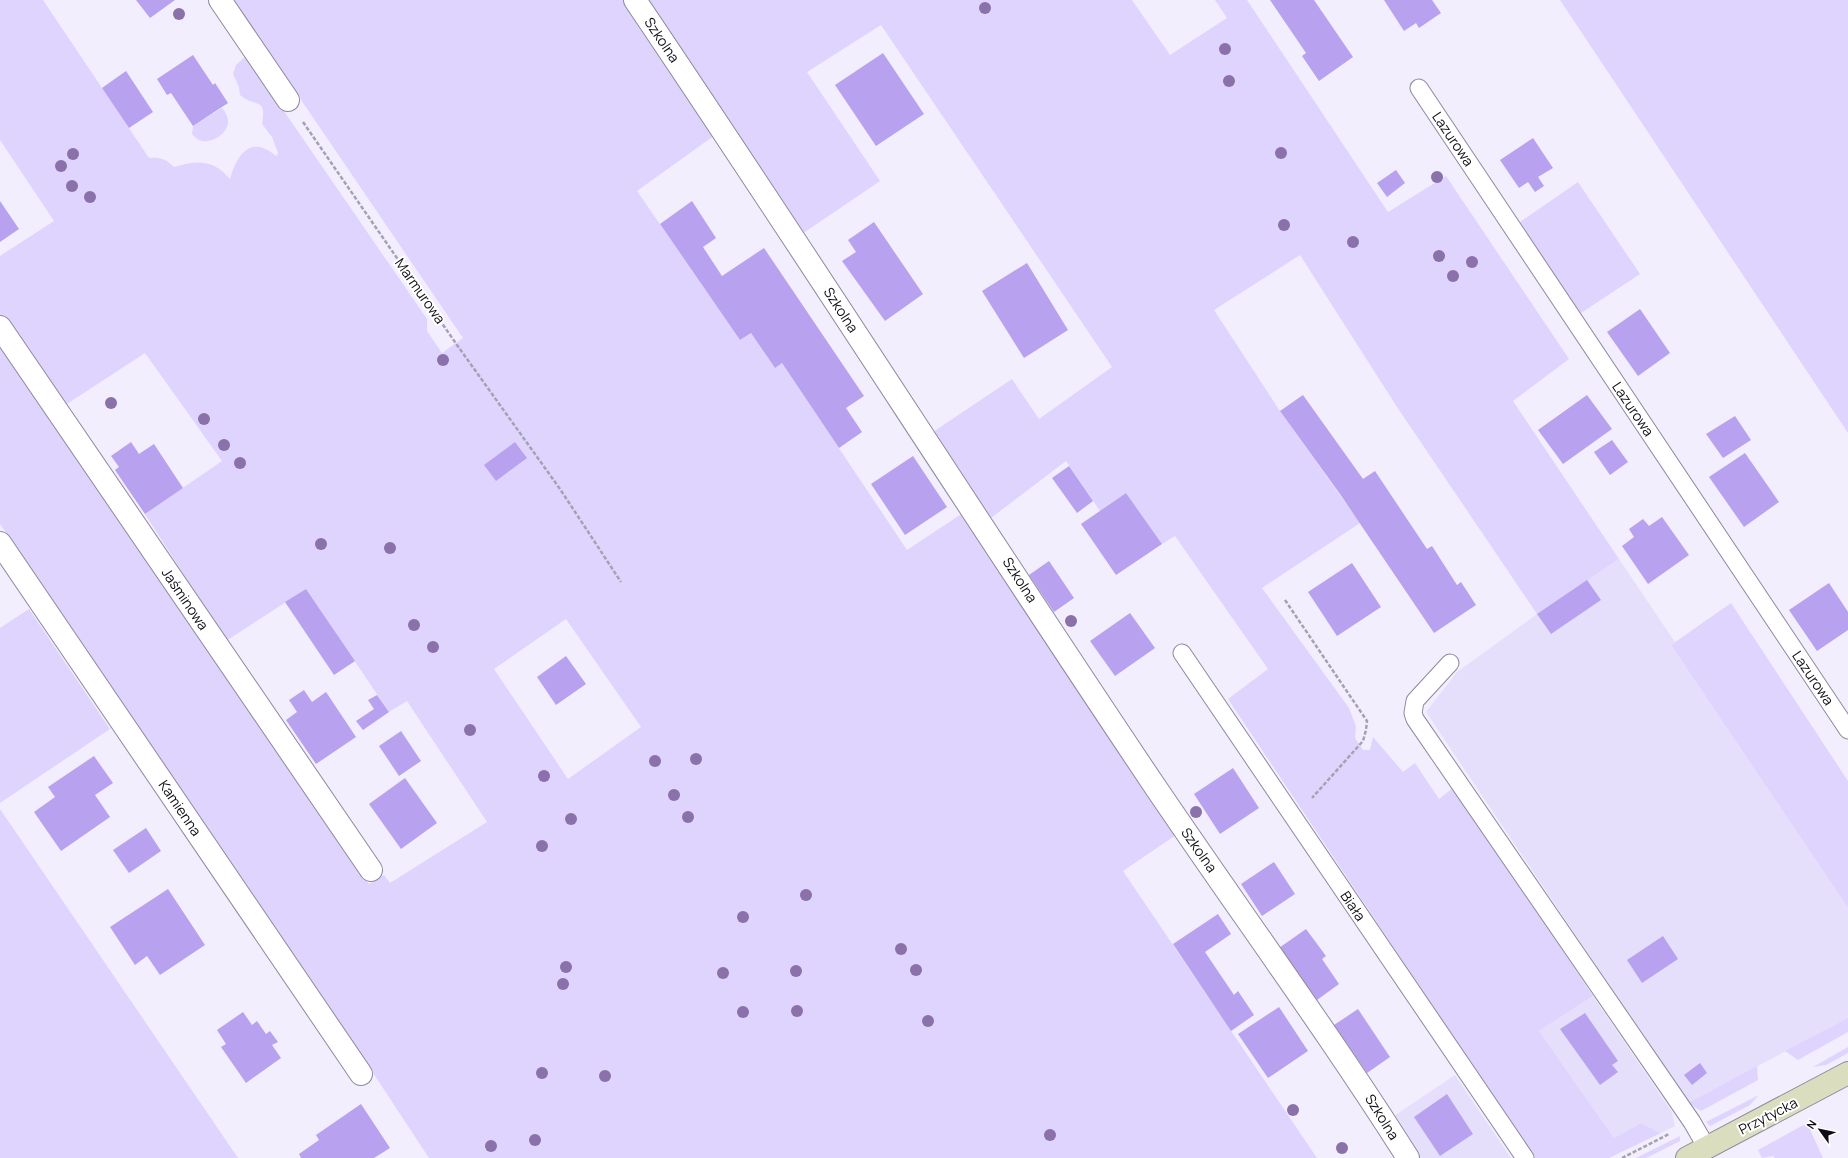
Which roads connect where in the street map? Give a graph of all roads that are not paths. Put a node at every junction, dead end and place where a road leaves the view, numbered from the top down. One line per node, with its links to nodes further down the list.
1 (220, 0): 4 (street)
2 (635, 0): 14 (street, Szkolna)
3 (1419, 88): 9 (lane, Lazurowa)
4 (288, 100)
5 (0, 327): 10 (street, Jaśminowa)
6 (0, 543): 12 (street, Kamienna)
7 (1182, 653): 15 (lane, Biała)
8 (1450, 663): 13 (lane)
9 (1848, 730)
10 (371, 870)
11 (1848, 1073): 13 (main road, Przytycka)
12 (361, 1074)
13 (1707, 1148): 16 (main road, Przytycka)
14 (1408, 1158)
15 (1525, 1158)
16 (1687, 1158)

